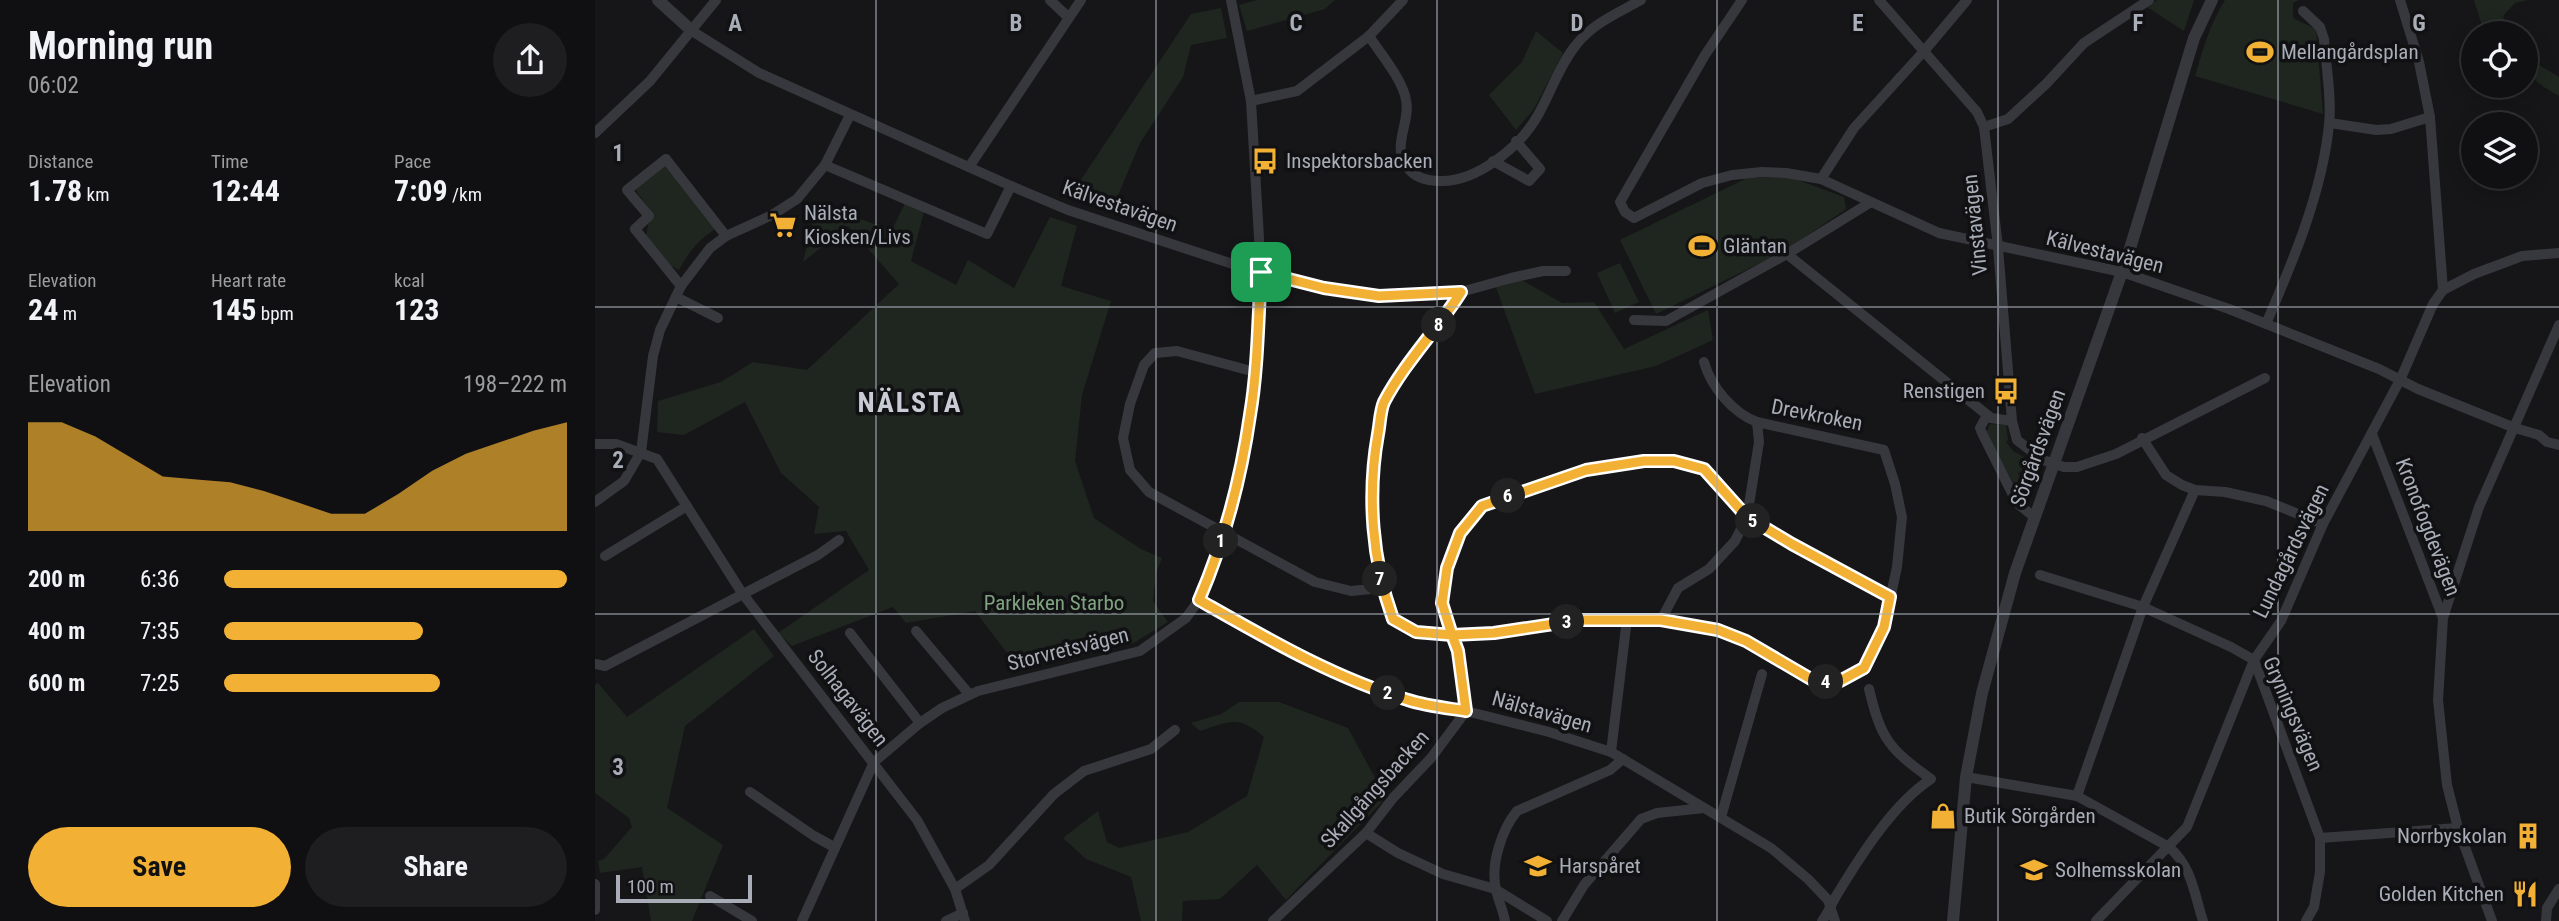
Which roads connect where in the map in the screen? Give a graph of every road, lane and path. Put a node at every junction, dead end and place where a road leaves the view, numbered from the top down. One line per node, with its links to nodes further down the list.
1 (658, 0): 16 (street)
2 (716, 0): 16 (street)
3 (1050, 0): 15 (street)
4 (1081, 0): 15 (street)
5 (1231, 0): 19 (street)
6 (1403, 0): 17 (street)
7 (1641, 0): 25 (street)
8 (1742, 0): 29 (street, Kälvestavägen)
9 (1879, 0): 18 (street, Vinstavägen)
10 (1967, 0): 18 (street)
11 (2149, 0): 23 (street)
12 (2212, 0): 38 (street, Sörgårdsvägen)
13 (2400, 0): 21 (street)
14 (2303, 11): 22 (street)
15 (1069, 18): 28 (street)
16 (692, 31): 20 (street, Kälvestavägen); 24 (street)
17 (1369, 36): 19 (street); 26 (street)
18 (1925, 51): 23 (street, Vinstavägen); 29 (street)
19 (1251, 101): 37 (street, Storvretsvägen)
20 (850, 116): 27 (street); 28 (street, Kälvestavägen)
21 (2430, 117): 22 (street); 40 (street)
22 (2330, 123): 45 (street)
23 (1984, 127): 33 (street, Vinstavägen)
24 (595, 133)
25 (1516, 141): 26 (street); 26 (street)
26 (1493, 161)
27 (825, 165): 30 (street); 32 (street)
28 (969, 167): 30 (street, Kälvestavägen)
29 (1821, 179): 31 (street, Kälvestavägen)
30 (1011, 186): 37 (street, Kälvestavägen)
31 (1871, 202): 33 (street, Kälvestavägen); 35 (street)
32 (726, 236): 39 (street); 39 (street)
33 (1998, 247): 38 (street, Kälvestavägen); 52 (street, Vinstavägen)
34 (2559, 253): 40 (street)
35 (1787, 254): 44 (street); 51 (street)
36 (1566, 271): 41 (street, Kälvestavägen)
37 (1261, 272): 41 (street, Kälvestavägen); 48 (street, Storvretsvägen)
38 (2122, 272): 45 (street, Kälvestavägen); 60 (street, Sörgårdsvägen)
39 (681, 286): 42 (street)
40 (2443, 290): 50 (street, Lundagårdsvägen)
41 (1461, 292): 71 (street, Drevkroken)
42 (676, 297): 43 (street); 59 (street)
43 (718, 318)
44 (1634, 320)
45 (2266, 324): 50 (street, Kälvestavägen)
46 (2559, 325): 54 (street)
47 (1704, 362): 53 (street, Drevkroken)
48 (1255, 372): 67 (street, Storvretsvägen); 67 (street)
49 (2265, 378): 56 (street)
50 (2401, 378): 54 (street, Kälvestavägen); 55 (street, Lundagårdsvägen)
51 (1987, 415): 52 (street); 65 (street)
52 (2012, 421): 60 (street, Vinstavägen)
53 (1757, 422): 64 (street); 73 (street, Drevkroken)
54 (2515, 428): 58 (street, Kälvestavägen); 76 (street)
55 (2372, 434): 66 (street, Lundagårdsvägen); 76 (street, Kronofogdevägen)
56 (2142, 438): 60 (street); 61 (street)
57 (595, 444): 59 (street)
58 (2559, 444)
59 (641, 452): 62 (street); 63 (street, Solhagavägen)
60 (2052, 464): 65 (street, Sörgårdsvägen)
61 (2195, 490): 66 (street); 75 (street)
62 (595, 502)
63 (687, 506): 69 (street); 72 (street, Solhagavägen)
64 (1747, 517): 73 (street); 78 (street); 81 (street)
65 (2034, 517): 93 (street, Sörgårdsvägen)
66 (2323, 524): 82 (street, Lundagårdsvägen)
67 (1224, 530): 71 (street); 74 (street, Storvretsvägen)
68 (839, 540): 72 (street)
69 (605, 556)
70 (2040, 575): 75 (street, Gryningsvägen)
71 (1381, 588): 81 (street, Drevkroken)
72 (742, 593): 83 (street); 92 (street, Solhagavägen)
73 (1890, 597): 78 (street, Drevkroken)
74 (1199, 600): 86 (street, Storvretsvägen); 87 (street, Nälstavägen)
75 (2143, 607): 82 (street, Gryningsvägen); 95 (street)
76 (2443, 618): 98 (street, Kronofogdevägen)
77 (1627, 619): 78 (street, Drevkroken); 81 (street, Drevkroken); 90 (street)
78 (1661, 620)
79 (916, 631): 86 (street)
80 (850, 633): 88 (street)
81 (1452, 635): 87 (street)
82 (2254, 660): 100 (street, Gryningsvägen); 102 (street, Lundagårdsvägen)
83 (595, 664)
84 (1762, 674): 97 (street)
85 (1869, 689): 108 (street)
86 (969, 694): 88 (street, Storvretsvägen)
87 (1466, 711): 90 (street, Nälstavägen); 99 (street, Skallgångsbacken)
88 (920, 723): 92 (street, Storvretsvägen)
89 (1175, 730): 105 (street)
90 (1611, 752): 91 (street, Nälstavägen)
91 (1623, 759): 96 (street, Nälstavägen); 106 (street)
92 (874, 762): 101 (street, Storvretsvägen); 105 (street, Solhagavägen)
93 (1966, 777): 95 (street); 120 (street, Sörgårdsvägen)
94 (750, 792): 101 (street)
95 (2077, 796): 102 (street)
96 (1705, 808): 97 (street, Nälstavägen); 117 (street)
97 (1721, 817): 108 (street, Nälstavägen)
98 (2458, 828): 100 (street); 124 (street, Kronofogdevägen)
99 (1366, 833): 106 (street); 114 (street, Skallgångsbacken)
100 (2320, 838): 123 (street, Gryningsvägen)
101 (834, 846): 112 (street, Storvretsvägen)
102 (2169, 847): 121 (street, Lundagårdsvägen); 122 (street)
103 (595, 884): 109 (street)
104 (2559, 888): 125 (street)
105 (955, 889): 110 (street, Solhagavägen)
106 (1495, 889): 115 (street); 116 (street)
107 (710, 897): 111 (street)
108 (1831, 909): 118 (street); 119 (street, Nälstavägen)
109 (595, 910)
110 (964, 917): 113 (street)
111 (752, 921)
112 (802, 921)
113 (946, 921)
114 (1273, 921)
115 (1505, 921)
116 (1547, 921)
117 (1562, 921)
118 (1822, 921)
119 (1835, 921)
120 (1953, 921)
121 (2096, 921)
122 (2203, 921)
123 (2306, 921)
124 (2492, 921)
125 (2546, 921)

